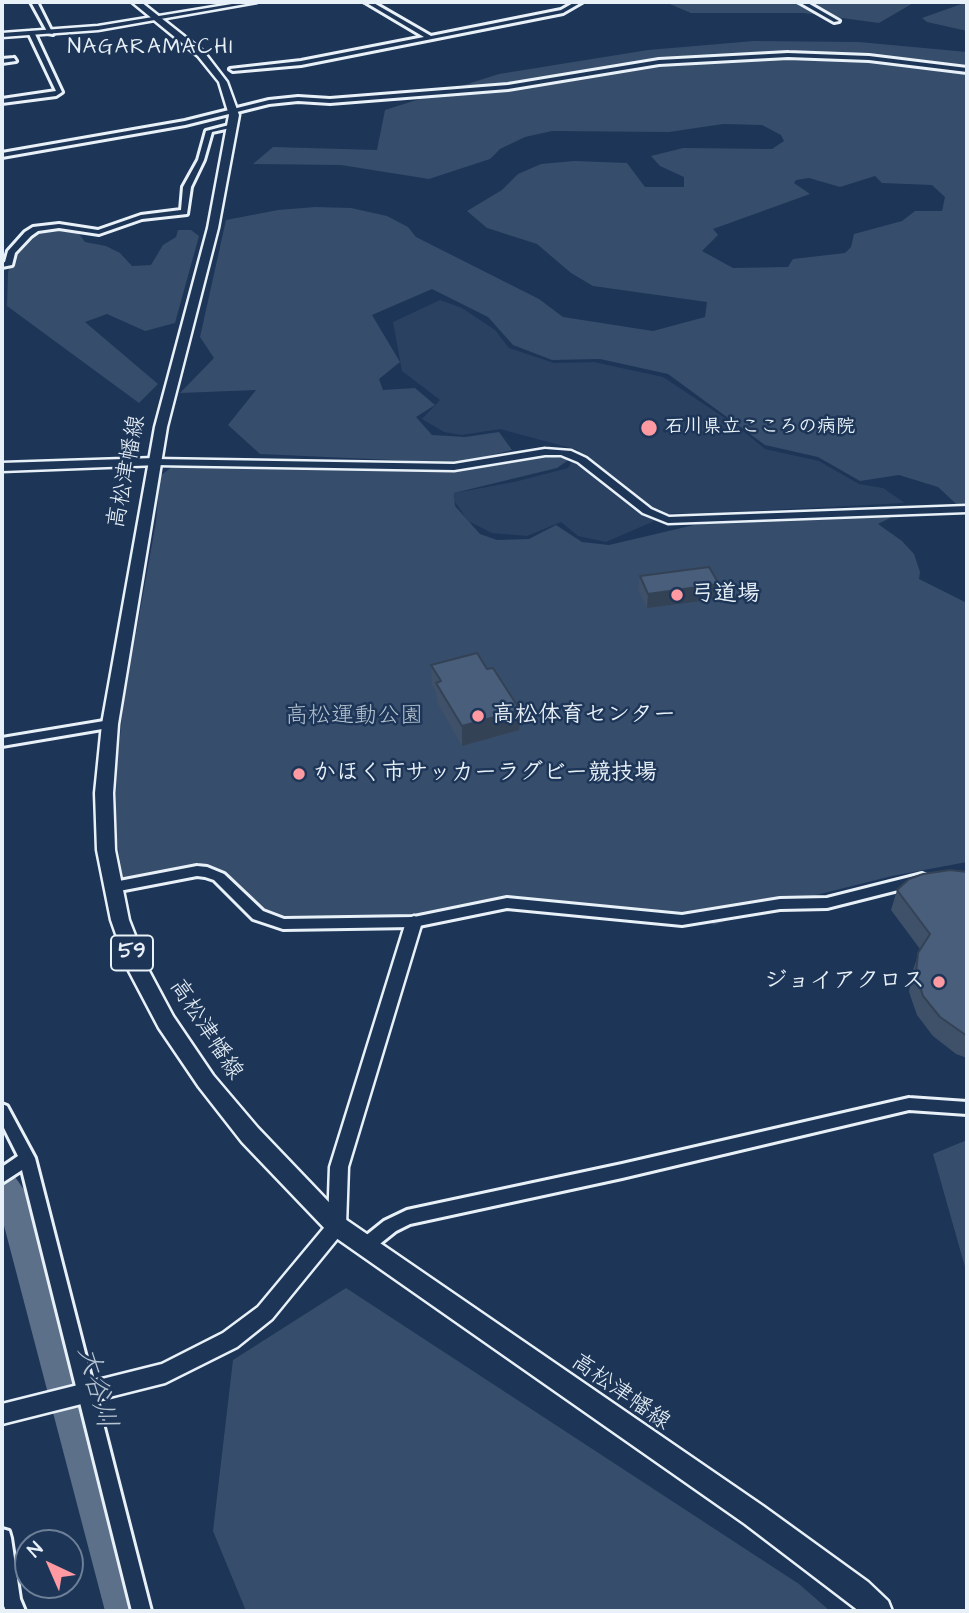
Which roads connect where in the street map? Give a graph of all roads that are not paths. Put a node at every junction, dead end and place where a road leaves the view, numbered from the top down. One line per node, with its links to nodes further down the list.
1 (34, 2): 10 (street)
2 (136, 2): 8 (main road)
3 (254, 2): 7 (street)
4 (368, 2): 13 (street)
5 (579, 2): 13 (street)
6 (802, 2): 9 (street)
7 (209, 6): 8 (street)
8 (154, 19): 10 (street); 19 (main road)
9 (836, 21)
10 (51, 33): 11 (street)
11 (32, 34): 12 (street); 18 (street)
12 (2, 35)
13 (429, 37): 16 (street)
14 (14, 60): 15 (street)
15 (2, 61)
16 (233, 69)
17 (967, 70): 19 (street)
18 (2, 101)
19 (233, 118): 20 (street); 21 (street); 22 (main road, 高松津幡線 / 59)
20 (2, 155)
21 (2, 265)
22 (155, 462): 23 (main road); 24 (street); 25 (main road, 高松津幡線 / 59)
23 (2, 467)
24 (967, 509)
25 (110, 724): 26 (street); 28 (main road, 高松津幡線 / 59)
26 (2, 742)
27 (938, 877): 29 (street)
28 (114, 887): 29 (street); 34 (main road, 高松津幡線 / 59)
29 (414, 922): 34 (street)
30 (967, 1108): 35 (street)
31 (2, 1110): 32 (street)
32 (24, 1161): 33 (street); 36 (street)
33 (2, 1176)
34 (337, 1226): 35 (main road, 高松津幡線 / 59); 36 (street)
35 (365, 1246): 41 (main road, 高松津幡線 / 59)
36 (87, 1392): 37 (street); 40 (street)
37 (2, 1413)
38 (2, 1538): 39 (street)
39 (16, 1611)
40 (142, 1611)
41 (878, 1611)

